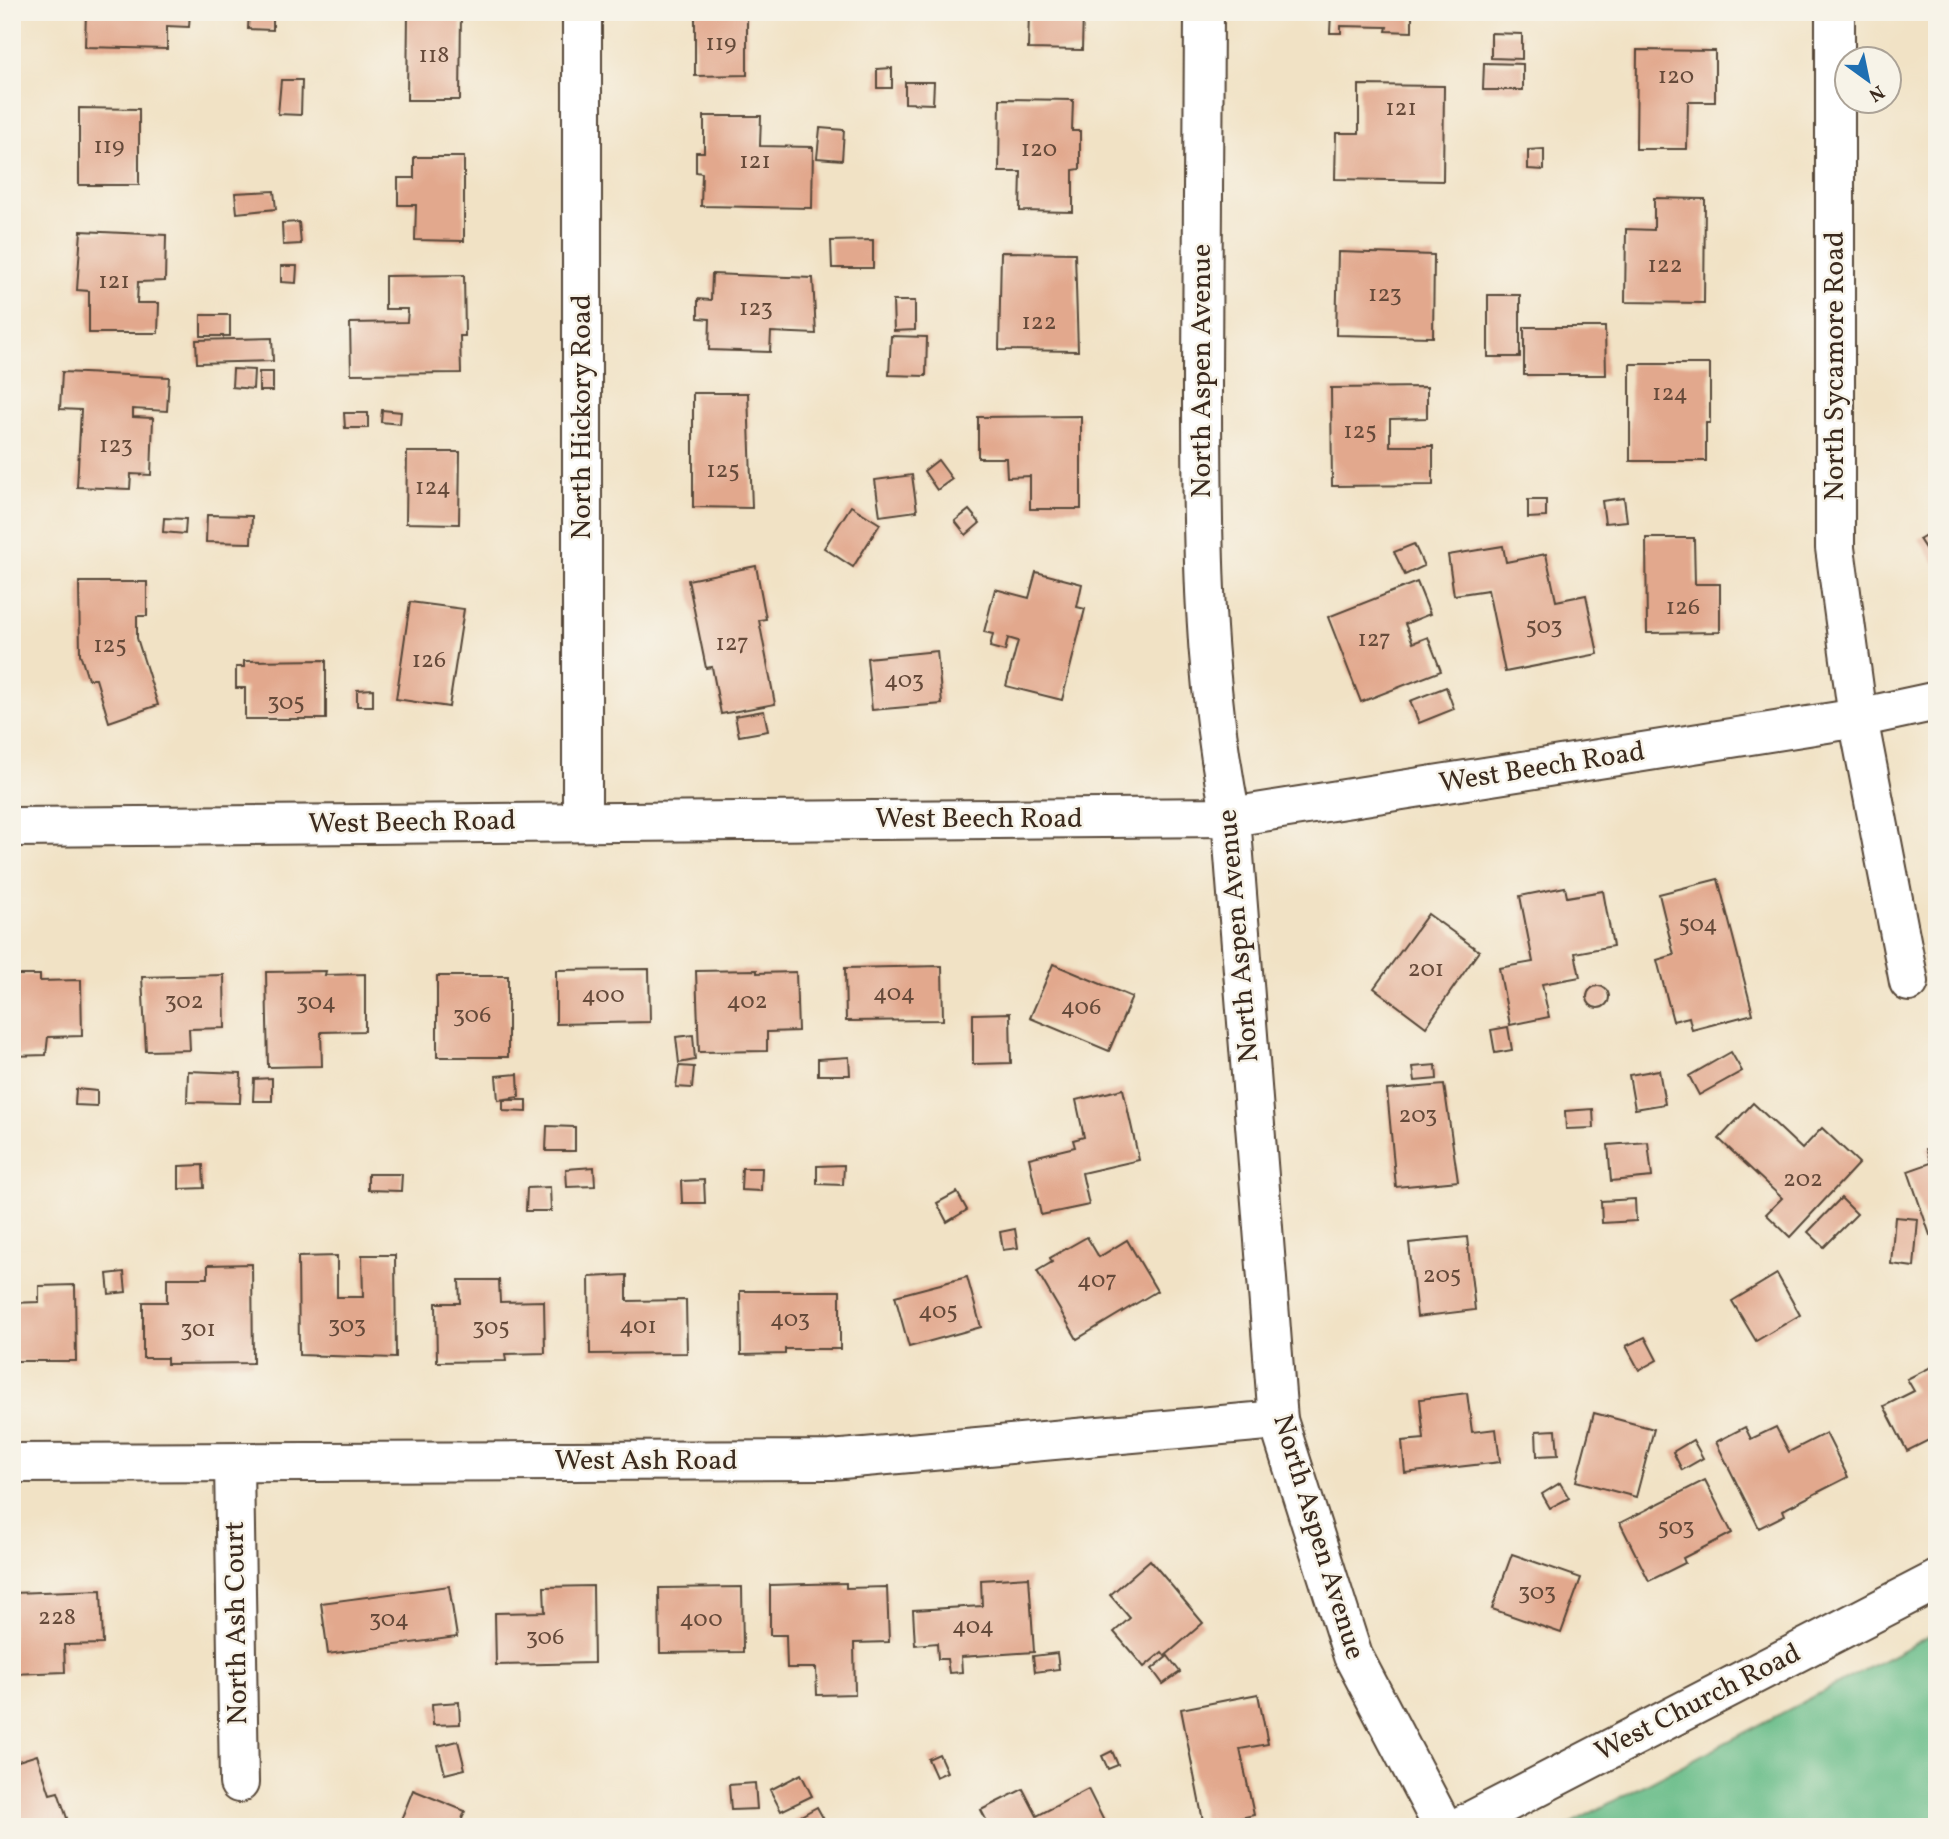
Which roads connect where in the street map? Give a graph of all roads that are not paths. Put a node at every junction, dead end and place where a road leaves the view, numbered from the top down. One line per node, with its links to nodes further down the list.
1 (582, 12): 7 (street, North Hickory Road)
2 (1204, 12): 6 (street, North Aspen Avenue)
3 (1835, 12): 5 (street, North Sycamore Road)
4 (1937, 701): 5 (street, West Beech Road)
5 (1858, 718): 6 (street, West Beech Road); 9 (street, North Sycamore Road)
6 (1231, 817): 7 (street, West Beech Road); 10 (street, North Aspen Avenue)
7 (582, 821): 8 (street, West Beech Road)
8 (12, 827)
9 (1909, 982)
10 (1278, 1420): 12 (street, West Ash Road); 15 (street, North Aspen Avenue)
11 (12, 1463): 12 (street, West Ash Road)
12 (234, 1464): 14 (street, North Ash Court)
13 (1937, 1580): 16 (street, West Church Road)
14 (239, 1783)
15 (1443, 1827)
16 (1459, 1827)

